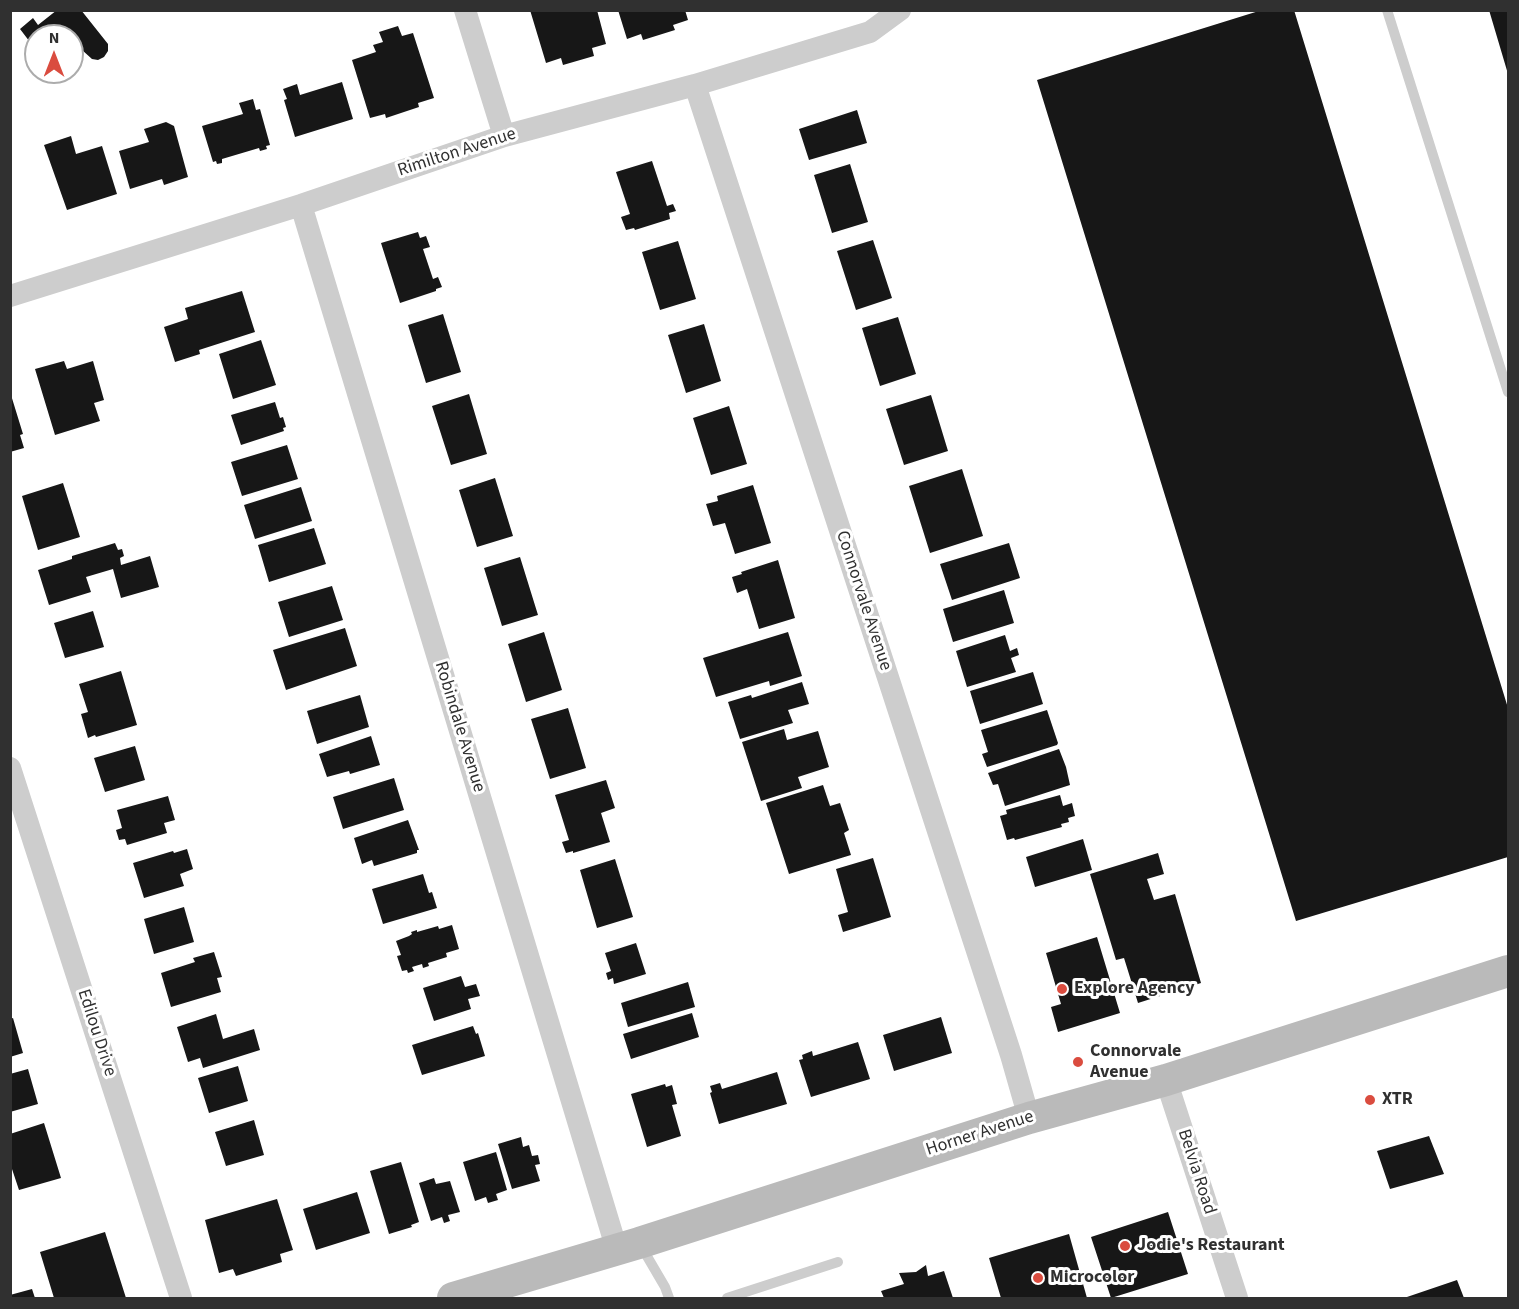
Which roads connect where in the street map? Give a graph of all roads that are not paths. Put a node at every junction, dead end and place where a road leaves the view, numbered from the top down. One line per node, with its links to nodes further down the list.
1 (465, 10): 5 (street)
2 (900, 10): 4 (street, Rimilton Avenue)
3 (1388, 10): 8 (lane)
4 (695, 85): 5 (street, Rimilton Avenue); 12 (street, Connorvale Avenue)
5 (504, 136): 6 (street, Rimilton Avenue)
6 (301, 205): 7 (street, Rimilton Avenue); 13 (street, Robindale Avenue)
7 (10, 296)
8 (1509, 392)
9 (10, 768): 15 (street, Edilou Drive)
10 (1509, 971): 11 (main road, Horner Avenue)
11 (1166, 1080): 12 (main road, Horner Avenue); 19 (street, Belvia Road)
12 (1029, 1118): 13 (main road, Horner Avenue)
13 (628, 1246): 16 (main road, Horner Avenue); 17 (lane)
14 (838, 1262): 18 (lane)
15 (181, 1299)
16 (453, 1299)
17 (669, 1299)
18 (728, 1299)
19 (1237, 1299)

